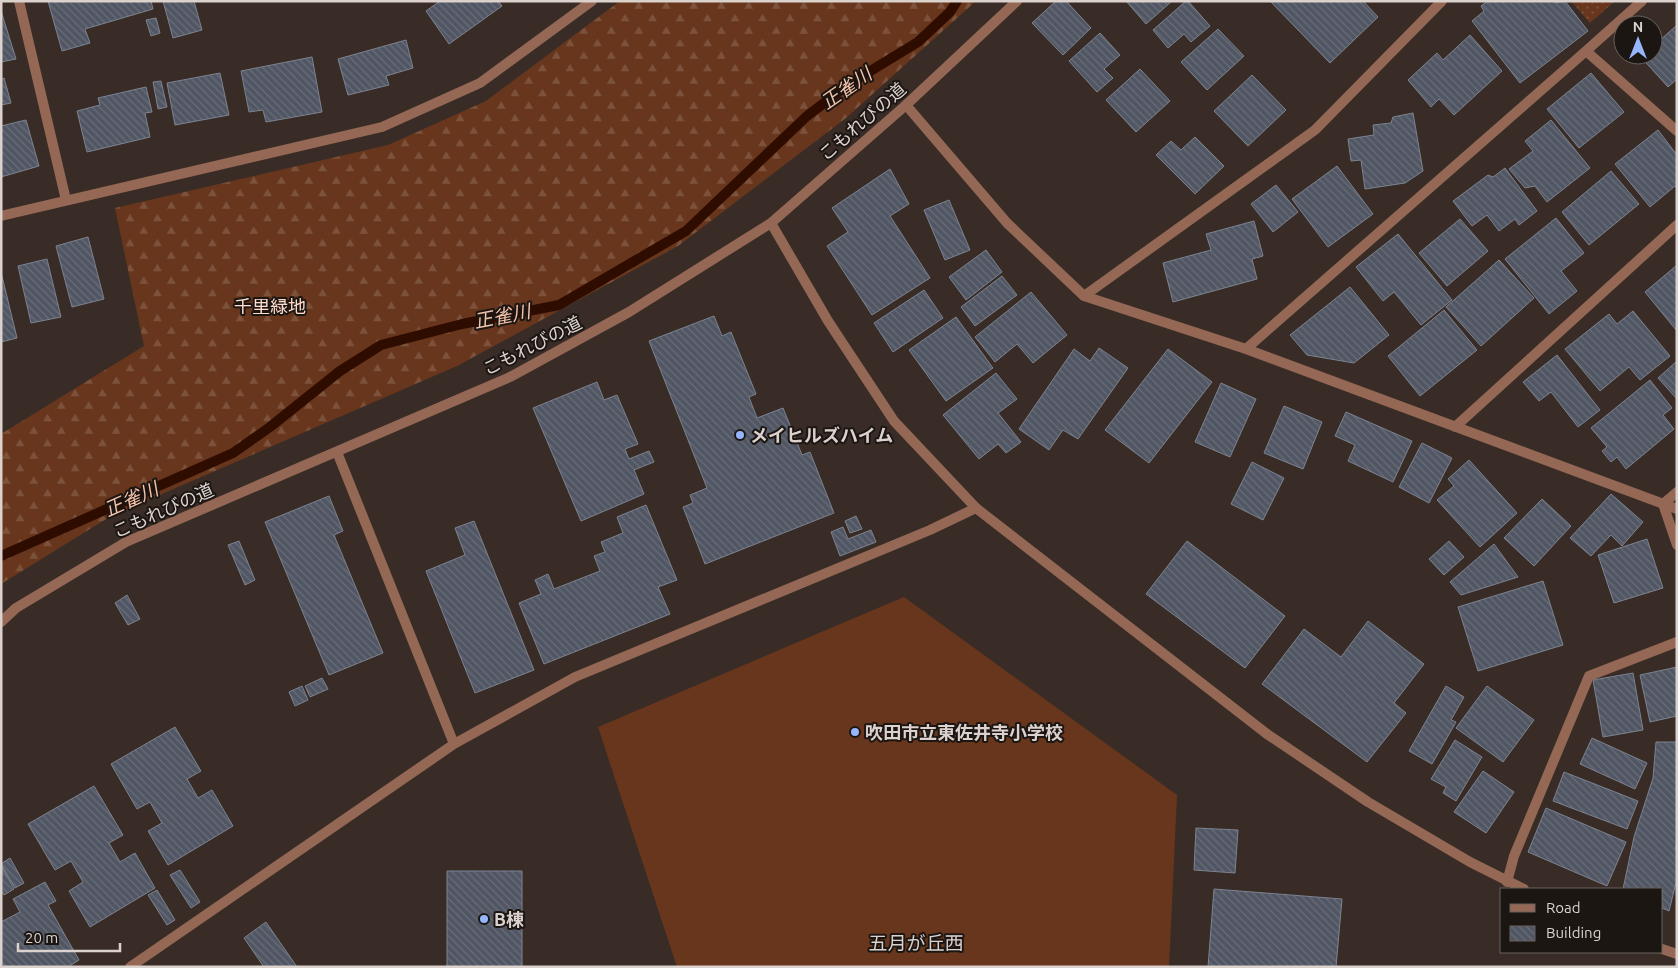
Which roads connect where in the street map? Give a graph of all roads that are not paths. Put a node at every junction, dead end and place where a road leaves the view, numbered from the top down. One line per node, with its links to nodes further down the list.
1 (19, 1): 9 (street)
2 (592, 1): 9 (street)
3 (1017, 1): 7 (street, こもれびの道)
4 (1442, 1): 13 (street)
5 (1642, 1): 6 (street)
6 (1586, 51): 8 (street); 14 (street)
7 (906, 105): 11 (street, こもれびの道); 13 (street)
8 (1677, 131)
9 (66, 200): 10 (street)
10 (1, 216)
11 (771, 223): 16 (street, こもれびの道); 19 (street)
12 (1677, 224): 15 (street)
13 (1084, 296): 14 (street)
14 (1246, 349): 15 (street)
15 (1455, 427): 18 (street)
16 (337, 452): 22 (street, こもれびの道); 24 (street)
17 (1677, 492): 18 (street)
18 (1663, 504): 20 (street); 21 (street)
19 (976, 508): 24 (street); 25 (street)
20 (1677, 509)
21 (1677, 545)
22 (1, 622)
23 (1677, 642): 25 (street)
24 (454, 744): 29 (street)
25 (1508, 882): 26 (street)
26 (1522, 888)
27 (1663, 949): 28 (street)
28 (1677, 954)
29 (130, 967)

